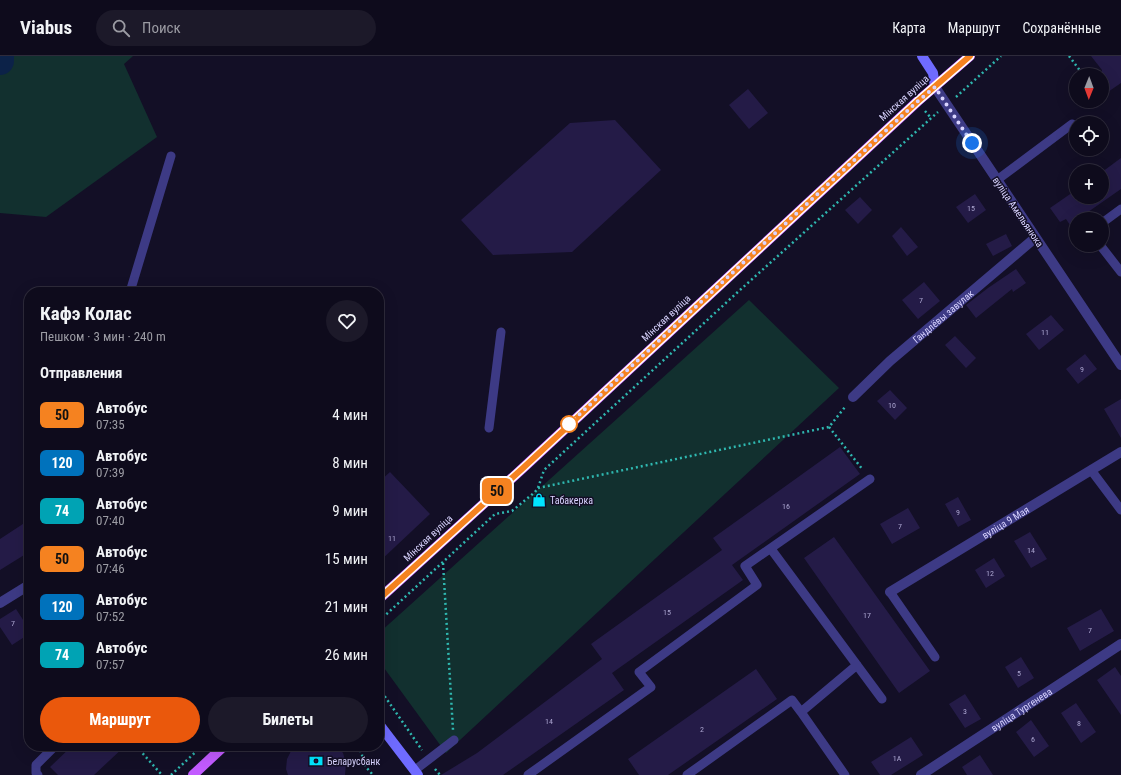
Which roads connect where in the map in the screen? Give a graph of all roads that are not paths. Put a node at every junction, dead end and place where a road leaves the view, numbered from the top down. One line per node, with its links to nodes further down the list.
1 (922, 56): 3 (main road, вуліца Амельянюка)
2 (970, 56): 3 (main road, Мінская вуліца)
3 (935, 87): 6 (street, вуліца Амельянюка); 24 (main road, Мінская вуліца)
4 (1069, 126): 6 (lane)
5 (171, 156): 12 (lane)
6 (997, 180): 9 (street, вуліца Амельянюка)
7 (1121, 209): 8 (lane)
8 (1109, 218)
9 (1035, 238): 14 (street, вуліца Амельянюка); 15 (street, Гандлёвы завулак)
10 (1105, 252): 11 (lane)
11 (1121, 272)
12 (132, 287)
13 (501, 332): 16 (lane)
14 (1121, 365)
15 (853, 397)
16 (489, 428)
17 (1121, 452): 18 (street, вуліца 9 Мая)
18 (1091, 470): 20 (lane); 23 (street, вуліца 9 Мая)
19 (870, 479): 21 (lane)
20 (1121, 510)
21 (771, 549): 28 (lane); 38 (lane)
22 (24, 588): 25 (street)
23 (890, 592): 27 (lane)
24 (384, 594)
25 (0, 603)
26 (1121, 644): 41 (street, вуліца Тургенева)
27 (935, 657)
28 (857, 665): 29 (lane); 30 (lane)
29 (882, 699)
30 (801, 712): 39 (lane); 40 (lane)
31 (384, 731): 35 (main road)
32 (454, 740): 35 (lane)
33 (50, 751): 36 (lane)
34 (219, 751): 37 (main road)
35 (416, 773)
36 (38, 775)
37 (193, 775)
38 (528, 775)
39 (687, 775)
40 (845, 775)
41 (921, 775)

